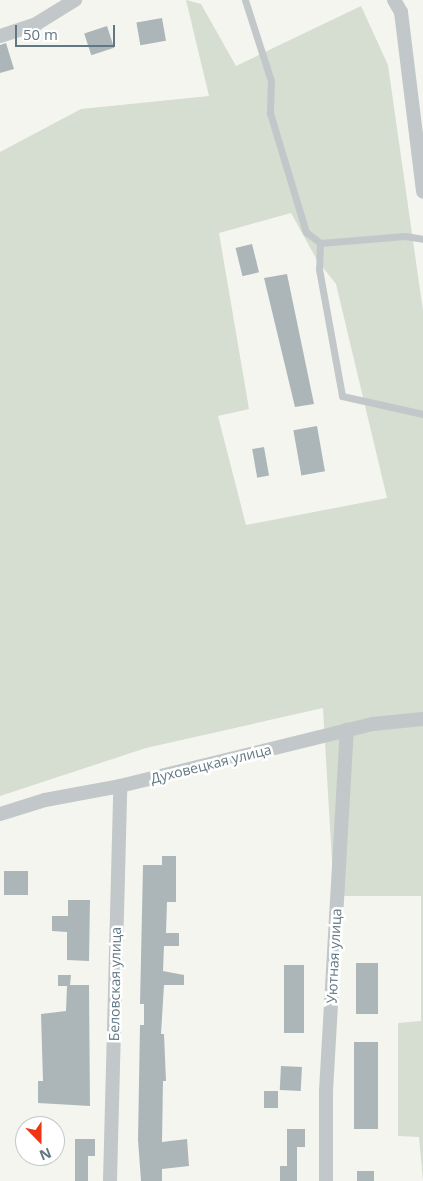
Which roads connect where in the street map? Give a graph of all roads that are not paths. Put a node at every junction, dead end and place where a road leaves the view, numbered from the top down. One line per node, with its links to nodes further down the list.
1 (75, 0): 4 (street)
2 (245, 0): 7 (lane)
3 (394, 0): 5 (street)
4 (0, 36)
5 (423, 192)
6 (423, 239): 7 (lane)
7 (320, 243): 8 (lane)
8 (423, 414)
9 (423, 719): 10 (street, Духовецкая улица)
10 (347, 730): 11 (street, Духовецкая улица); 14 (street, Уютная улица)
11 (120, 786): 12 (street, Духовецкая улица); 13 (street, Беловская улица)
12 (0, 814)
13 (110, 1181)
14 (326, 1181)

